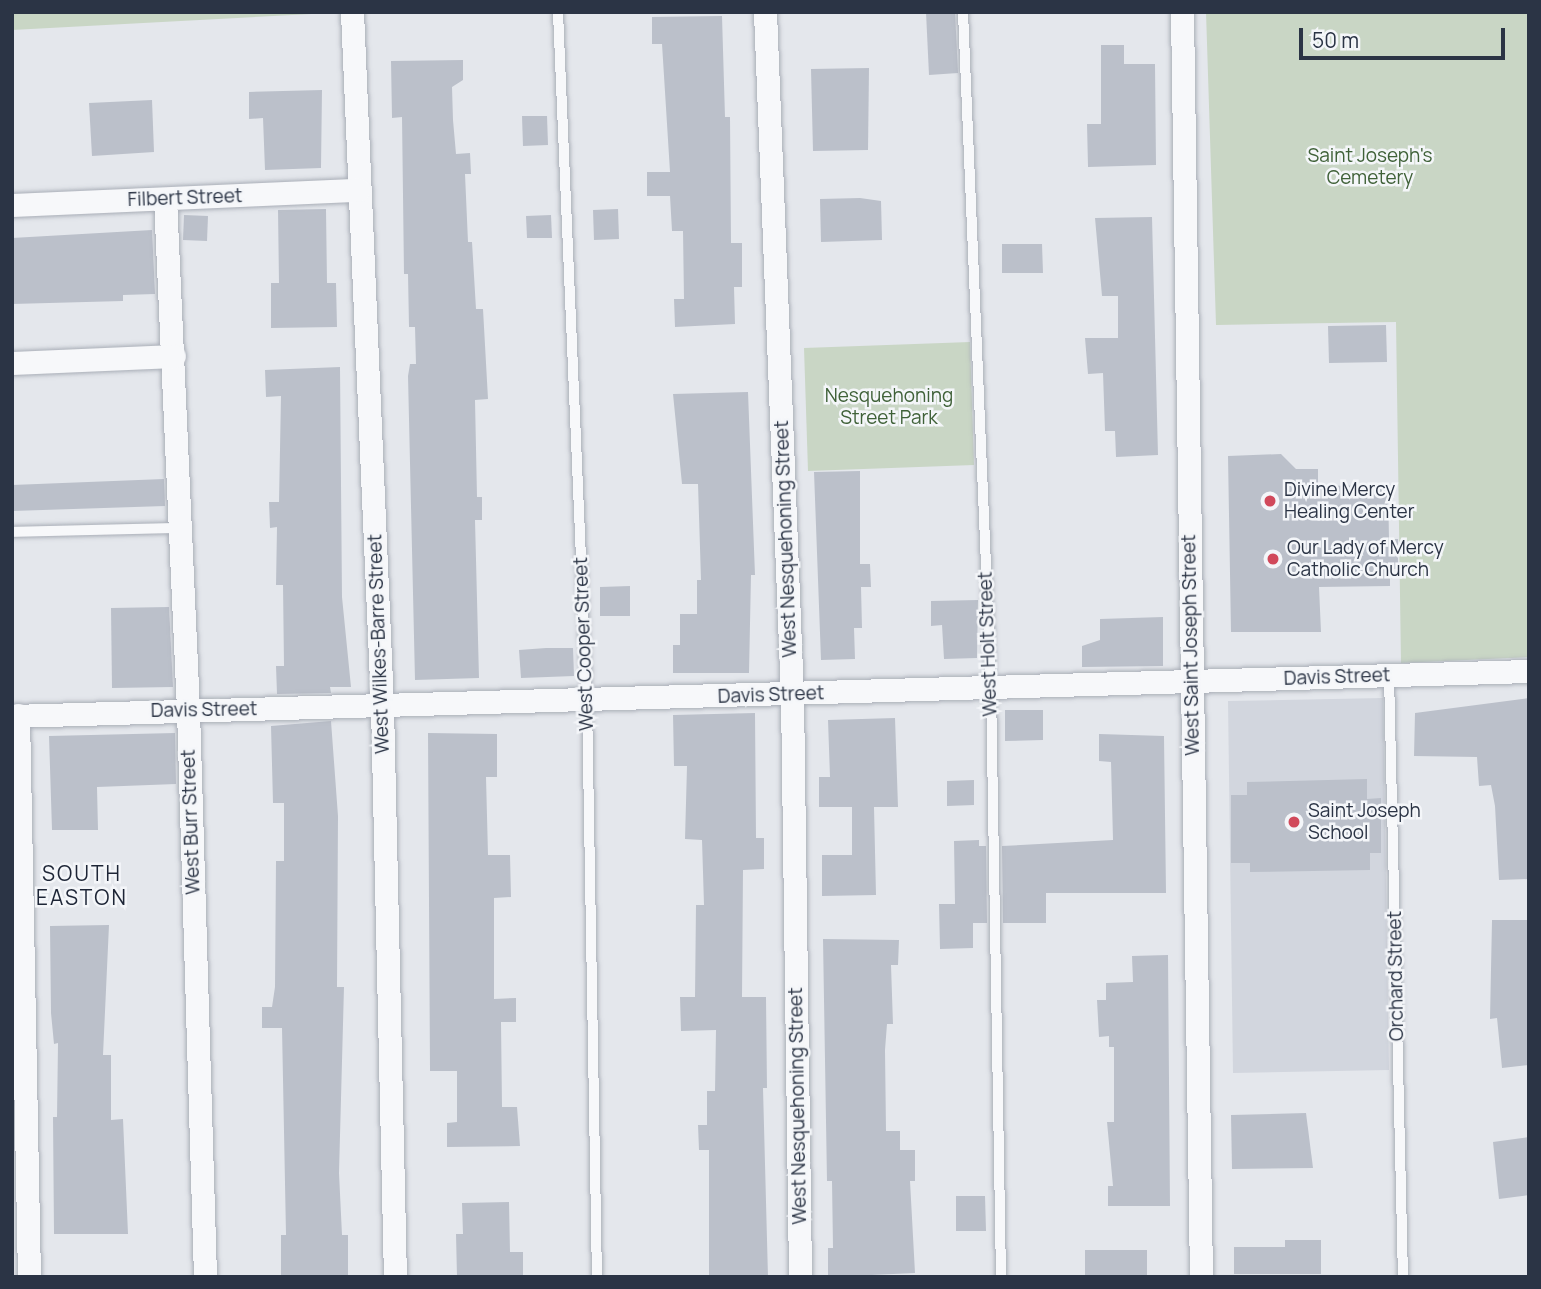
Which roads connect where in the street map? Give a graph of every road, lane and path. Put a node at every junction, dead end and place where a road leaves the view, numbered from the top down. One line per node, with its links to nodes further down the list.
1 (352, 12): 6 (street, West Wilkes-Barre Street)
2 (558, 12): 18 (lane, West Cooper Street)
3 (765, 12): 17 (street, West Nesquehoning Street)
4 (963, 12): 16 (lane, West Holt Street)
5 (1182, 12): 15 (street, West Saint Joseph Street)
6 (359, 190): 7 (street, Filbert Street); 19 (street, West Wilkes-Barre Street)
7 (165, 199): 8 (street, Filbert Street); 9 (street, West Burr Street)
8 (12, 205)
9 (174, 356): 10 (street); 11 (street, West Burr Street)
10 (12, 363)
11 (180, 528): 12 (lane); 20 (street, West Burr Street)
12 (12, 531)
13 (1529, 671): 14 (street, Davis Street)
14 (1389, 675): 15 (street, Davis Street); 29 (lane, Orchard Street)
15 (1192, 683): 16 (street, Davis Street); 28 (street, West Saint Joseph Street)
16 (990, 687): 17 (street, Davis Street); 27 (lane, West Holt Street)
17 (792, 695): 18 (street, Davis Street); 26 (street, West Nesquehoning Street)
18 (587, 701): 19 (street, Davis Street); 25 (lane, West Cooper Street)
19 (382, 706): 20 (street, Davis Street); 24 (street, West Wilkes-Barre Street)
20 (188, 710): 21 (street, Davis Street); 23 (street, West Burr Street)
21 (15, 716): 22 (street)
22 (29, 1277)
23 (205, 1277)
24 (395, 1277)
25 (597, 1277)
26 (800, 1277)
27 (1001, 1277)
28 (1201, 1277)
29 (1402, 1277)

